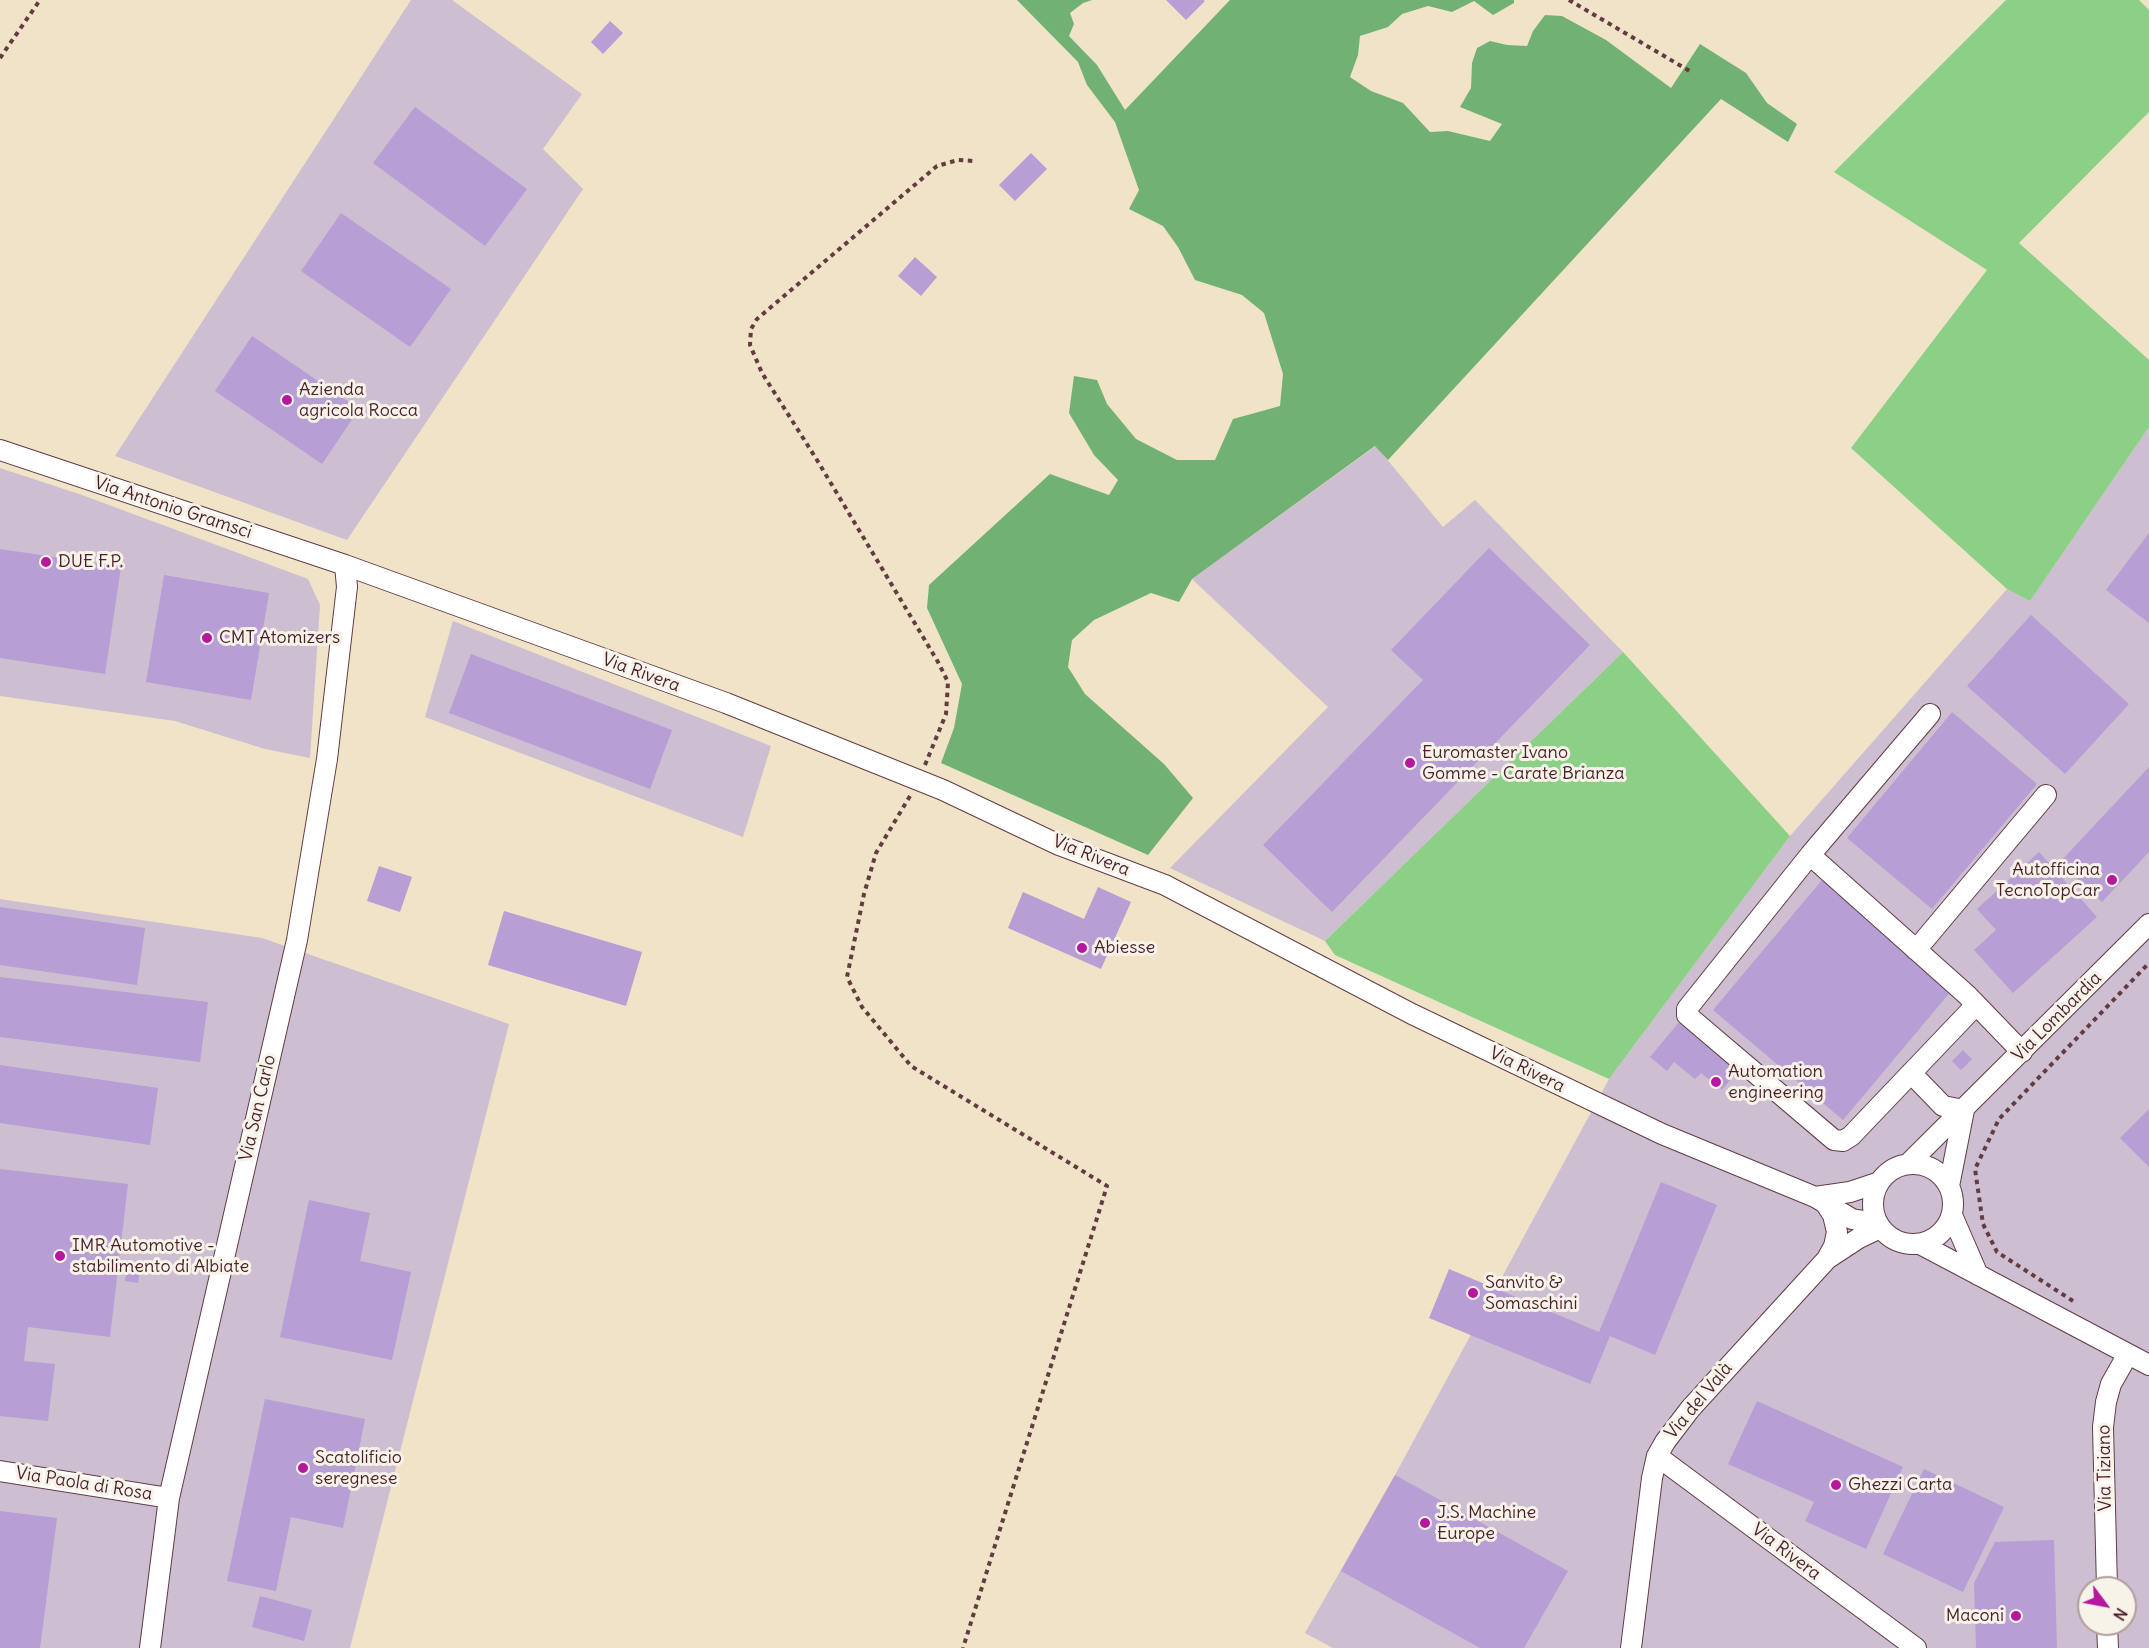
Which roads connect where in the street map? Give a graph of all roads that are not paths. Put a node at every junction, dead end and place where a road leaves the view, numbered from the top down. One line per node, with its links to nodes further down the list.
1 (0, 450): 2 (street, Via Antonio Gramsci)
2 (345, 565): 15 (street, Via Rivera); 25 (street, Via San Carlo)
3 (1930, 714): 5 (street)
4 (2046, 795): 7 (street)
5 (1810, 855): 7 (street); 10 (street)
6 (2149, 924): 9 (street, Via Lombardia)
7 (1916, 950): 8 (street)
8 (1976, 1005): 9 (street); 10 (street)
9 (2022, 1052): 11 (street, Via Lombardia)
10 (1911, 1073): 11 (street)
11 (1964, 1110): 12 (street, Via Lombardia); 14 (street)
12 (1909, 1163): 13 (street); 14 (street)
13 (1877, 1183): 15 (street); 17 (street)
14 (1949, 1186): 16 (street)
15 (1820, 1200): 17 (street, Via Rivera); 19 (street, Via del Valà)
16 (1952, 1215): 18 (street); 20 (street)
17 (1878, 1226): 18 (street); 19 (street, Via del Valà)
18 (1920, 1244): 20 (street)
19 (1827, 1258): 23 (street, Via del Valà)
20 (1978, 1275): 21 (street)
21 (2128, 1354): 22 (street); 26 (street, Via Tiziano)
22 (2149, 1365)
23 (1657, 1456): 28 (street, Via del Valà); 29 (street, Via Rivera)
24 (0, 1471): 25 (street, Via Paola di Rosa)
25 (169, 1498): 27 (street, Via San Carlo)
26 (2107, 1576)
27 (150, 1648)
28 (1631, 1648)
29 (1916, 1648)

